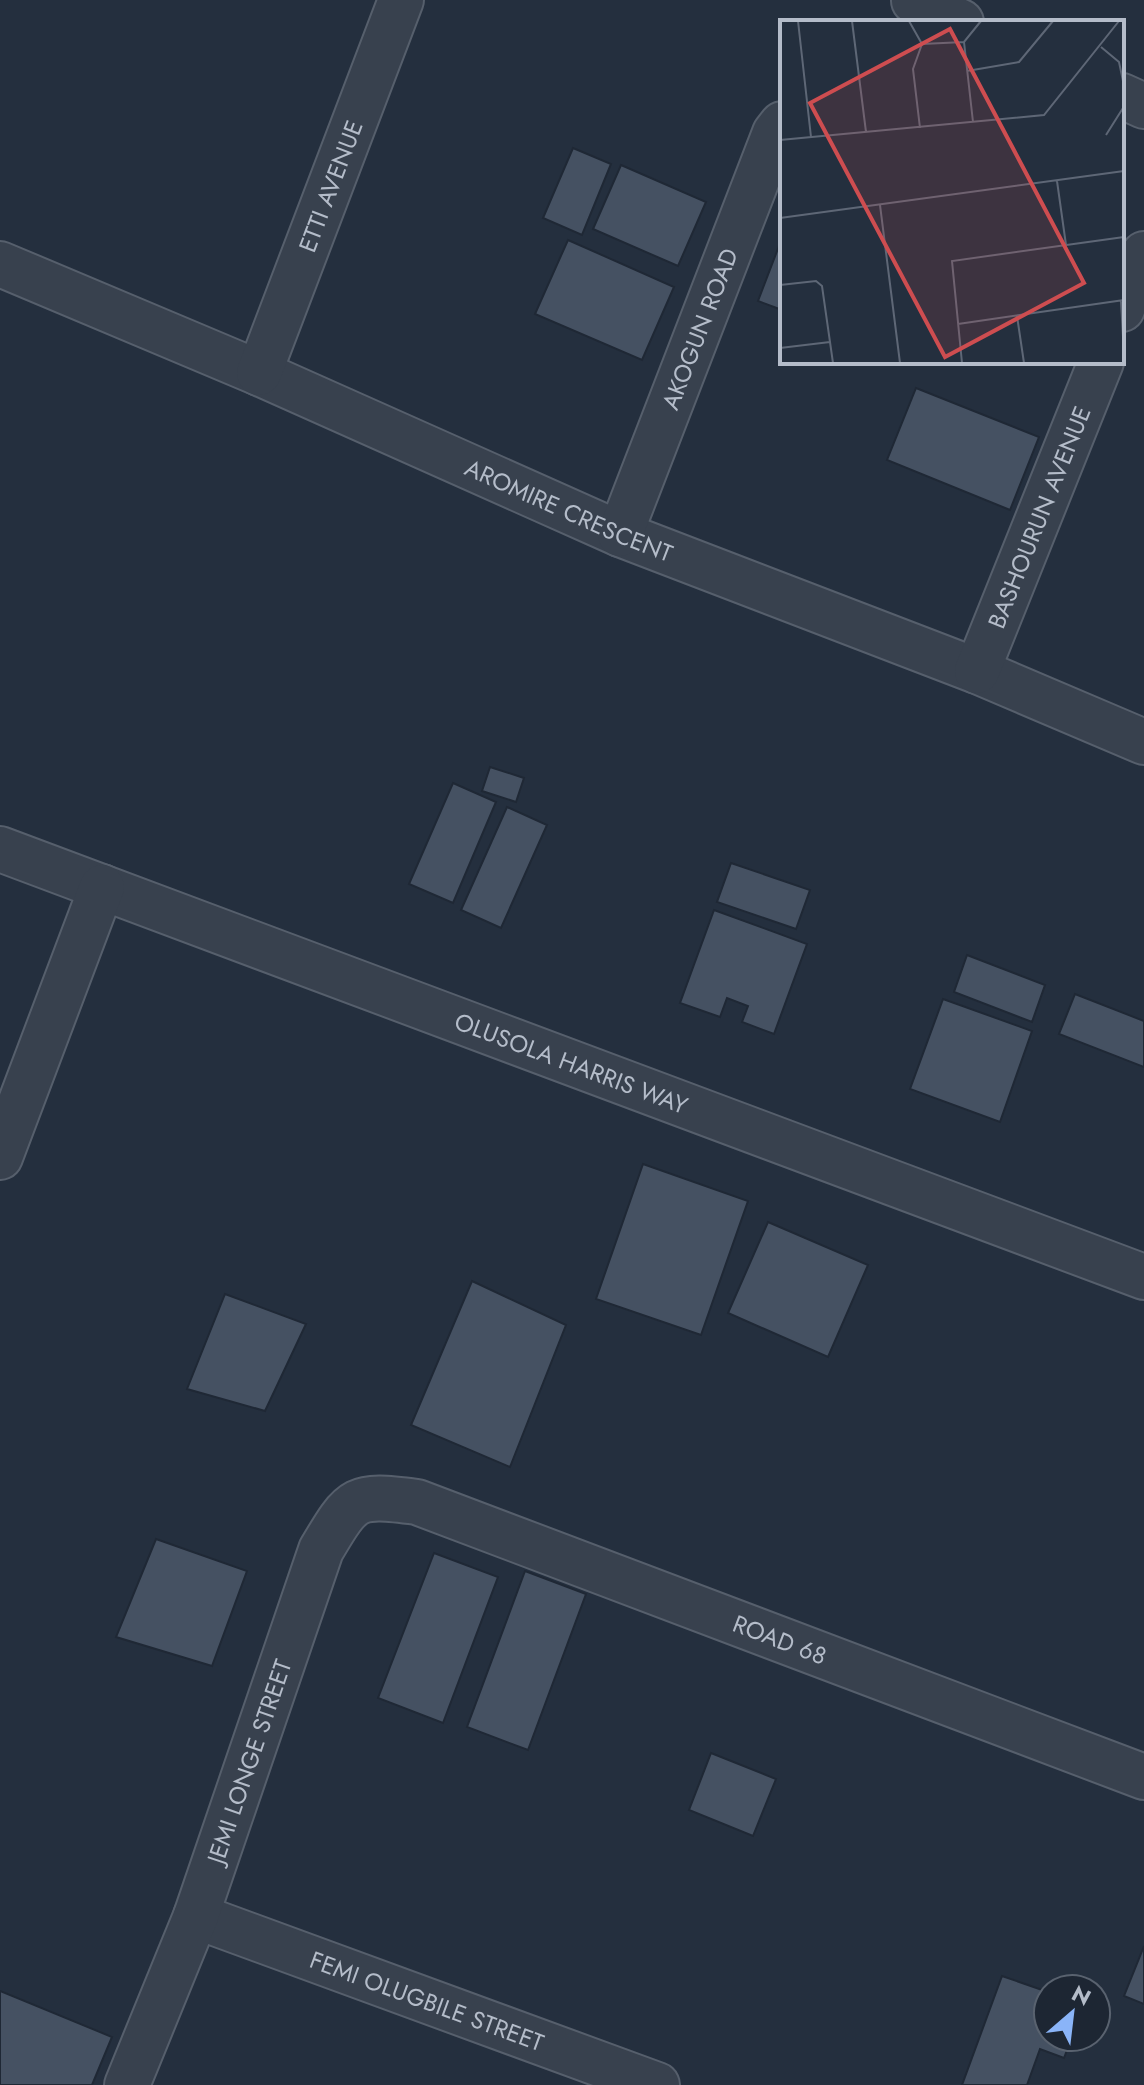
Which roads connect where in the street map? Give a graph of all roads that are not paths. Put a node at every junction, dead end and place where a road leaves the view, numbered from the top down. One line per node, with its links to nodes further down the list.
1 (401, 0): 14 (street, ETTI AVENUE)
2 (914, 0): 3 (street); 4 (street)
3 (889, 20)
4 (957, 20)
5 (1124, 97): 6 (street)
6 (1144, 106)
7 (780, 127): 15 (street, AKOGUN ROAD)
8 (1144, 254): 10 (street)
9 (0, 264): 14 (street, AROMIRE CRESCENT)
10 (1124, 304)
11 (1124, 327): 12 (street)
12 (1144, 335)
13 (1100, 364): 16 (street, BASHOURUN AVENUE)
14 (259, 373): 15 (street, AROMIRE CRESCENT)
15 (620, 534): 16 (street, AROMIRE CRESCENT)
16 (977, 671): 17 (street, AROMIRE CRESCENT)
17 (1144, 742)
18 (0, 849): 19 (street, OLUSOLA HARRIS WAY)
19 (102, 887): 20 (street); 21 (street, OLUSOLA HARRIS WAY)
20 (0, 1157)
21 (1144, 1277)
22 (417, 1502): 23 (street, ROAD 68); 24 (street, JEMI LONGE STREET)
23 (1144, 1777)
24 (196, 1916): 25 (street, FEMI OLUGBILE STREET); 26 (street, JEMI LONGE STREET)
25 (595, 2075): 27 (street, FEMI OLUGBILE STREET)
26 (127, 2085)
27 (657, 2085)

